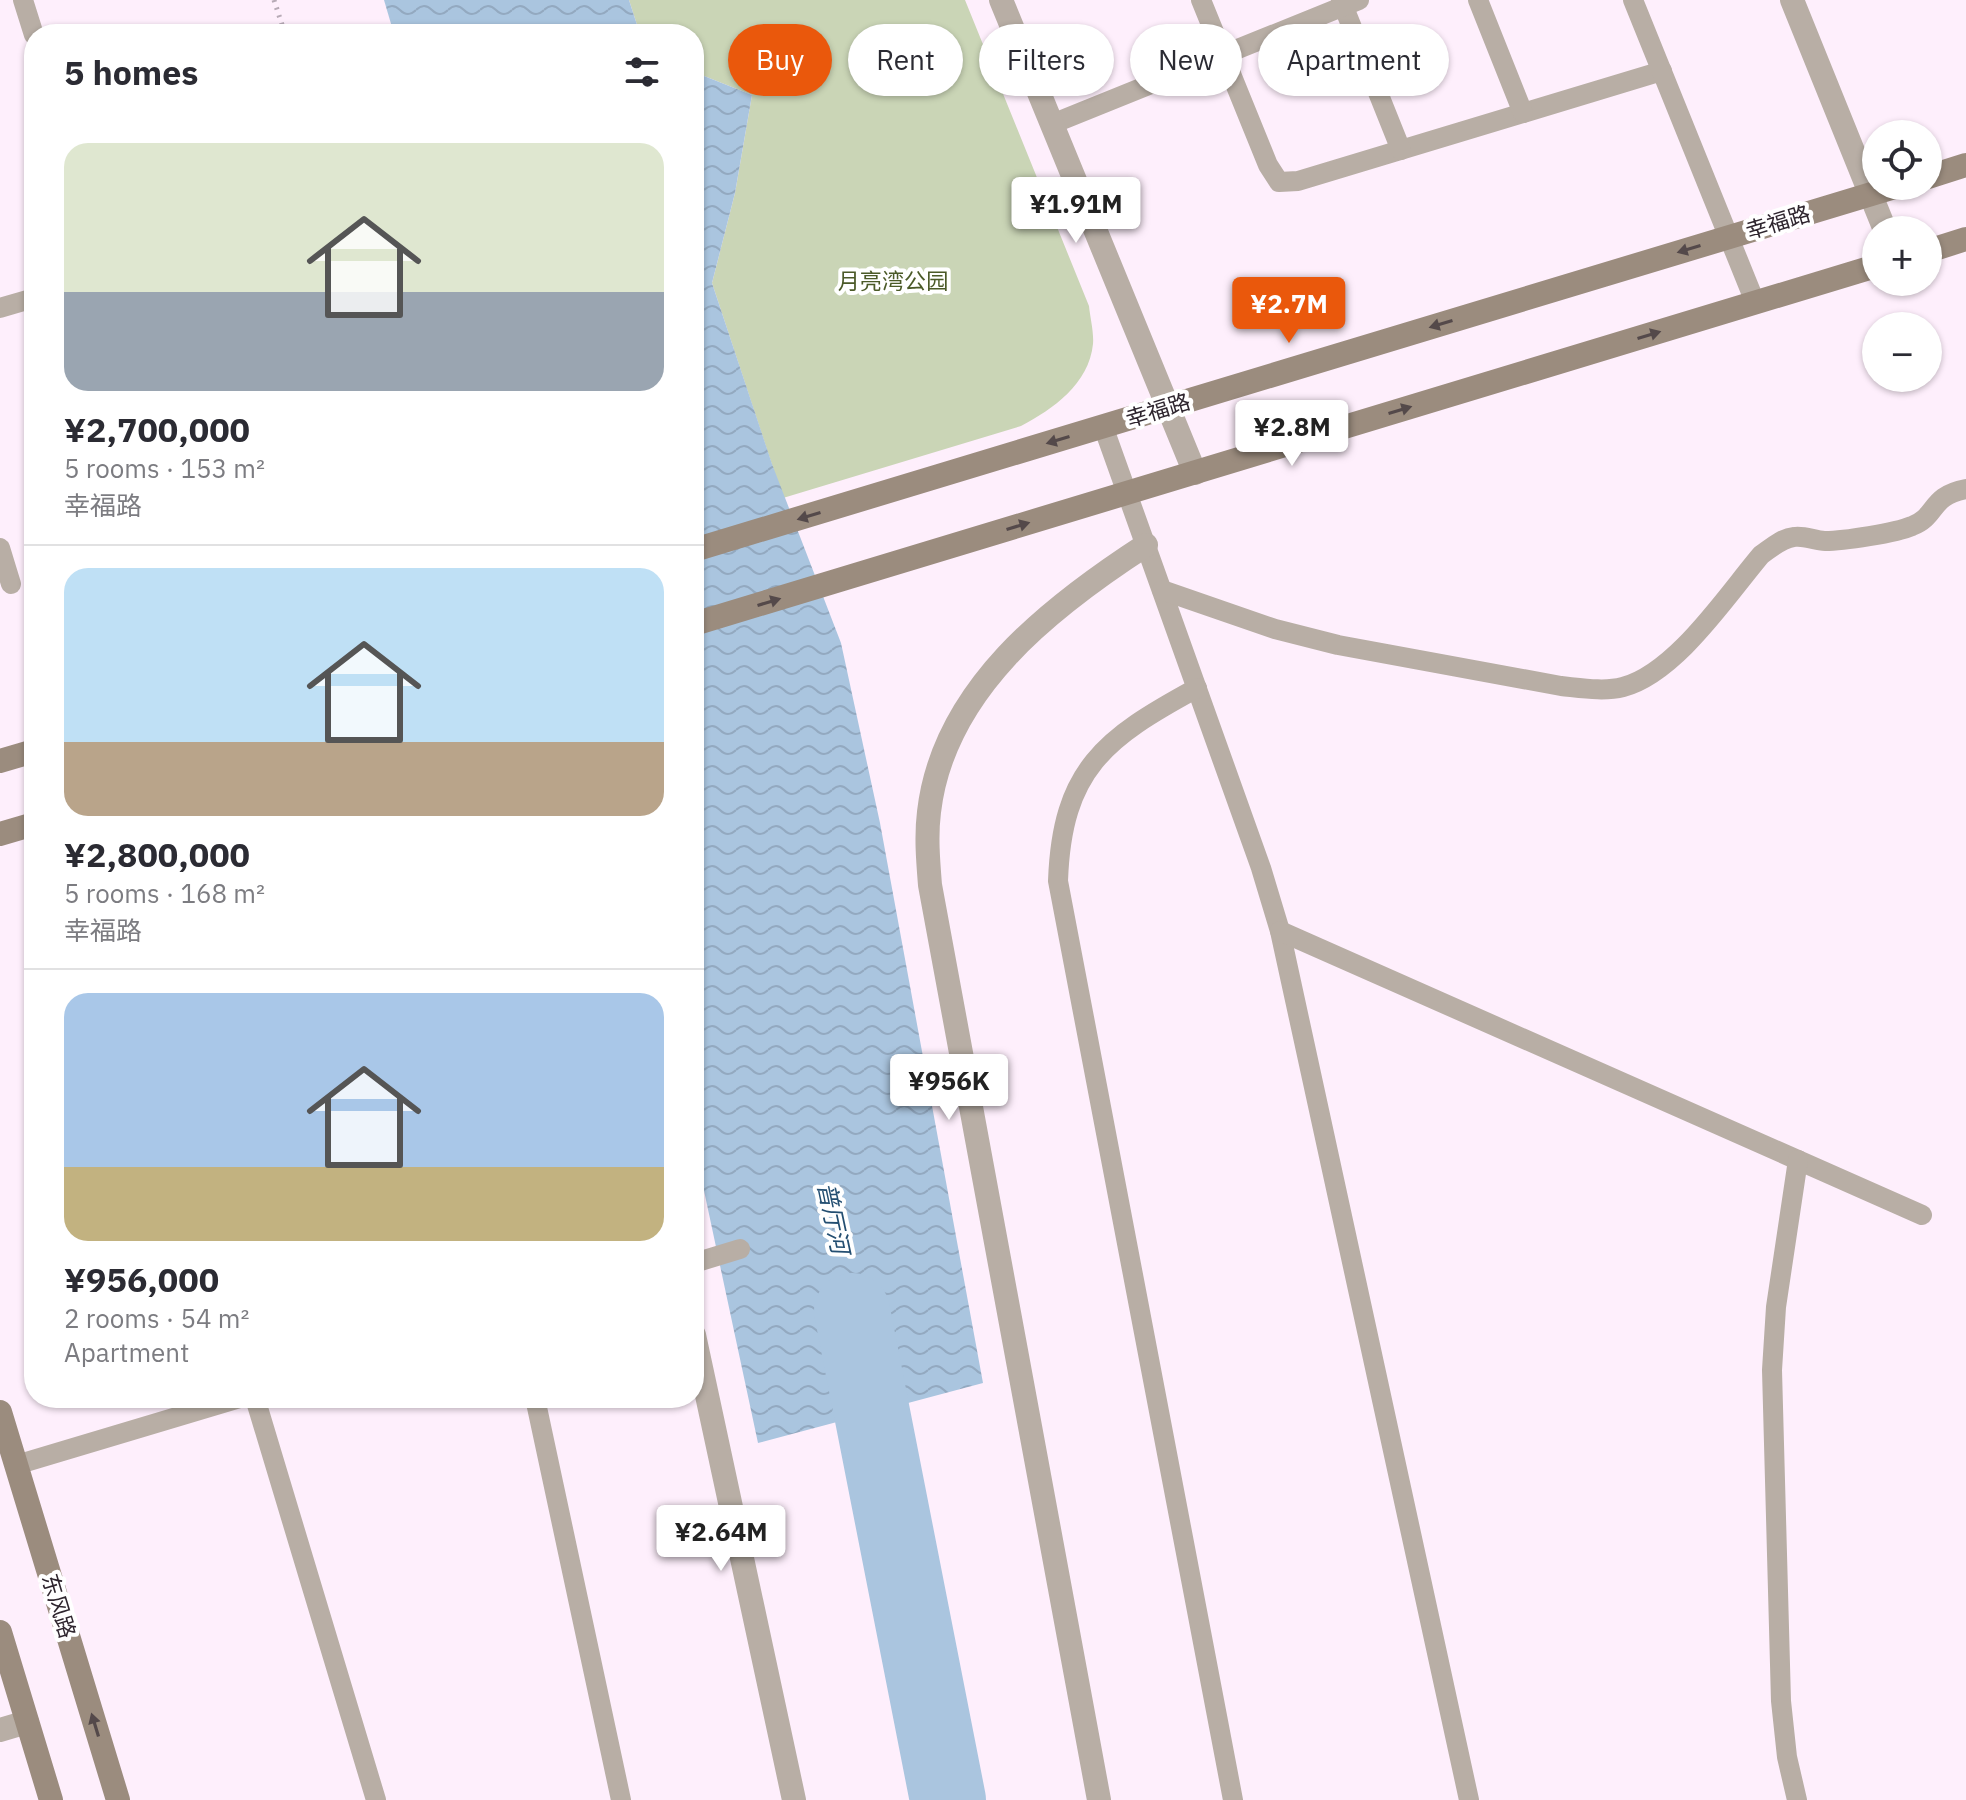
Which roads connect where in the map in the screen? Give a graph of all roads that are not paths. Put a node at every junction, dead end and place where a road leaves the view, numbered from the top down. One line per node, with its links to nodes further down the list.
1 (23, 0): 8 (lane)
2 (1001, 0): 15 (street)
3 (1201, 0): 9 (lane)
4 (1478, 0): 14 (lane)
5 (1633, 0): 11 (lane)
6 (1792, 0): 18 (street)
7 (1348, 2): 10 (lane); 16 (lane)
8 (31, 24)
9 (1211, 24)
10 (1242, 47)
11 (1662, 71): 14 (lane); 21 (lane)
12 (1130, 93): 15 (lane)
13 (1240, 96): 16 (lane)
14 (1523, 113): 16 (lane)
15 (1052, 124): 28 (street)
16 (1401, 150)
17 (1966, 165): 19 (main road)
18 (1862, 172)
19 (1942, 173)
20 (1862, 197): 21 (main road, 幸福路)
21 (1728, 237): 26 (lane); 28 (main road, 幸福路, one-way to 28)
22 (1966, 239): 23 (main road)
23 (1942, 247)
24 (1862, 270): 26 (main road)
25 (24, 301): 27 (lane)
26 (1755, 302): 30 (main road, one-way to 26)
27 (0, 308)
28 (1168, 407): 29 (main road, 幸福路); 30 (street)
29 (1103, 426): 32 (lane); 34 (main road, 幸福路, one-way to 34)
30 (1195, 473): 32 (main road)
31 (1966, 489): 37 (lane)
32 (1127, 493): 33 (lane); 38 (main road, one-way to 32)
33 (1146, 545): 37 (lane); 63 (street)
34 (704, 547)
35 (0, 548): 36 (lane)
36 (11, 584)
37 (1162, 590): 39 (lane)
38 (704, 621)
39 (1197, 688): 44 (lane); 64 (lane)
40 (24, 754): 41 (main road)
41 (0, 761)
42 (24, 827): 43 (main road)
43 (0, 834)
44 (1280, 931): 45 (lane); 65 (lane)
45 (1798, 1160): 46 (lane); 66 (lane)
46 (1922, 1215)
47 (740, 1249): 48 (lane)
48 (704, 1260)
49 (704, 1382): 62 (street)
50 (207, 1408): 54 (lane)
51 (258, 1408): 60 (lane)
52 (537, 1408): 61 (lane)
53 (0, 1412): 54 (main road, 东风路)
54 (16, 1465): 59 (main road, 东风路, one-way to 54)
55 (0, 1632): 56 (main road)
56 (27, 1722): 57 (street); 58 (main road)
57 (0, 1730)
58 (51, 1800)
59 (118, 1800)
60 (376, 1800)
61 (621, 1800)
62 (794, 1800)
63 (1099, 1800)
64 (1233, 1800)
65 (1469, 1800)
66 (1797, 1800)

